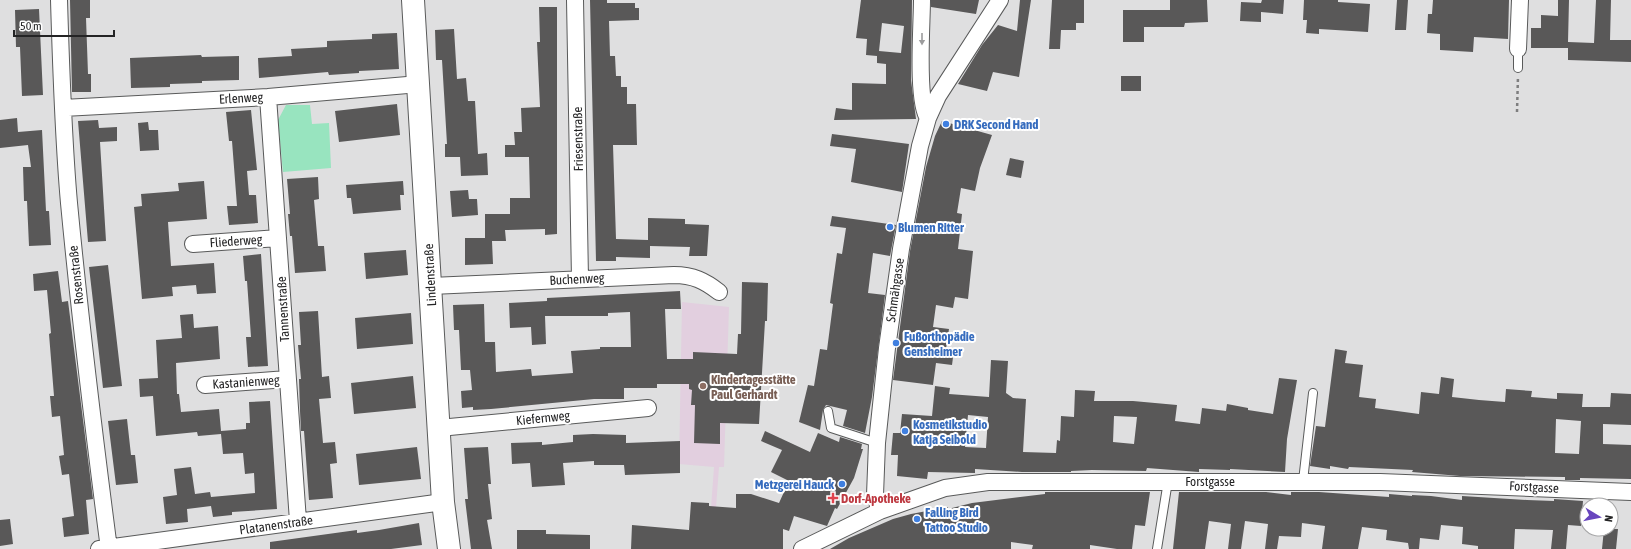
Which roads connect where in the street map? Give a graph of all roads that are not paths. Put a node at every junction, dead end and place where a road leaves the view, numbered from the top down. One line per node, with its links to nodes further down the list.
1 (59, 0): 11 (street, Rosenstraße)
2 (413, 0): 9 (main road, Lindenstraße)
3 (575, 0): 15 (street, Friesenstraße)
4 (922, 0): 12 (street, Schmähgasse, one-way to 12)
5 (1000, 0): 12 (street, Schmähgasse)
6 (1520, 0): 7 (street)
7 (1518, 49): 8 (lane)
8 (1518, 68)
9 (419, 84): 10 (street, Erlenweg); 16 (main road, Lindenstraße)
10 (268, 97): 11 (street, Erlenweg); 13 (street, Tannenstraße)
11 (63, 108): 31 (street, Rosenstraße)
12 (928, 118): 24 (street, Schmähgasse)
13 (278, 238): 14 (street, Fliederweg); 18 (street, Tannenstraße)
14 (193, 244)
15 (580, 279): 16 (street, Buchenweg); 17 (street, Buchenweg)
16 (431, 286): 23 (main road, Lindenstraße)
17 (719, 292)
18 (287, 379): 19 (street, Kastanienweg); 30 (street, Tannenstraße)
19 (204, 385)
20 (1313, 393): 26 (lane)
21 (648, 408): 23 (street, Kiefernweg)
22 (828, 411): 24 (lane)
23 (439, 428): 28 (main road, Lindenstraße)
24 (877, 443): 29 (street, Schmähgasse)
25 (1168, 481): 26 (street, Forstgasse); 29 (street, Forstgasse); 34 (lane)
26 (1302, 481): 27 (street, Forstgasse)
27 (1631, 492)
28 (443, 502): 30 (street, Platanenstraße); 32 (main road, Lindenstraße)
29 (880, 511): 33 (street, Forstgasse)
30 (298, 521): 31 (street, Platanenstraße)
31 (106, 549)
32 (449, 549)
33 (802, 549)
34 (1157, 549)

